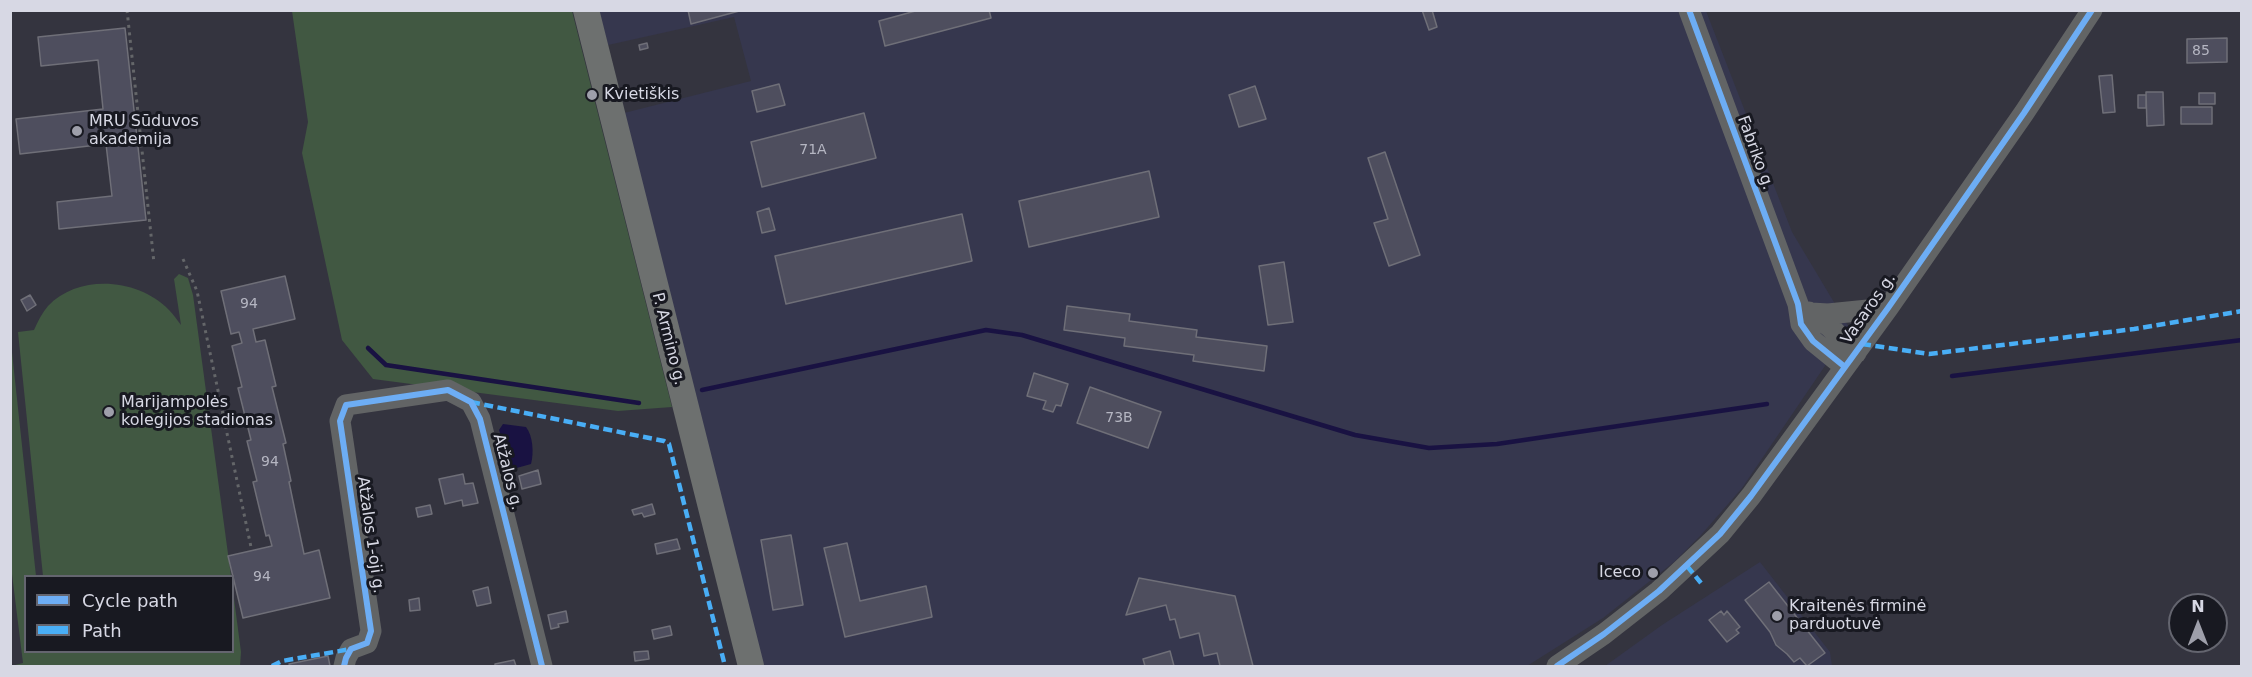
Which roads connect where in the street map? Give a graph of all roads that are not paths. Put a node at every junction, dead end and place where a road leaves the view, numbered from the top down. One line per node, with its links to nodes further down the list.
1 (586, 10): 10 (main road, P. Armino g.)
2 (1689, 10): 5 (street, Fabriko g.)
3 (2092, 10): 4 (street, Vasaros g.)
4 (1888, 308): 5 (street); 6 (street, Vasaros g.)
5 (1805, 309): 6 (street)
6 (1850, 360): 11 (street, Vasaros g.)
7 (355, 403): 8 (street, Atžalos 1-oji g.); 9 (street, Atžalos g.)
8 (344, 666)
9 (542, 666)
10 (751, 666)
11 (1557, 666)

